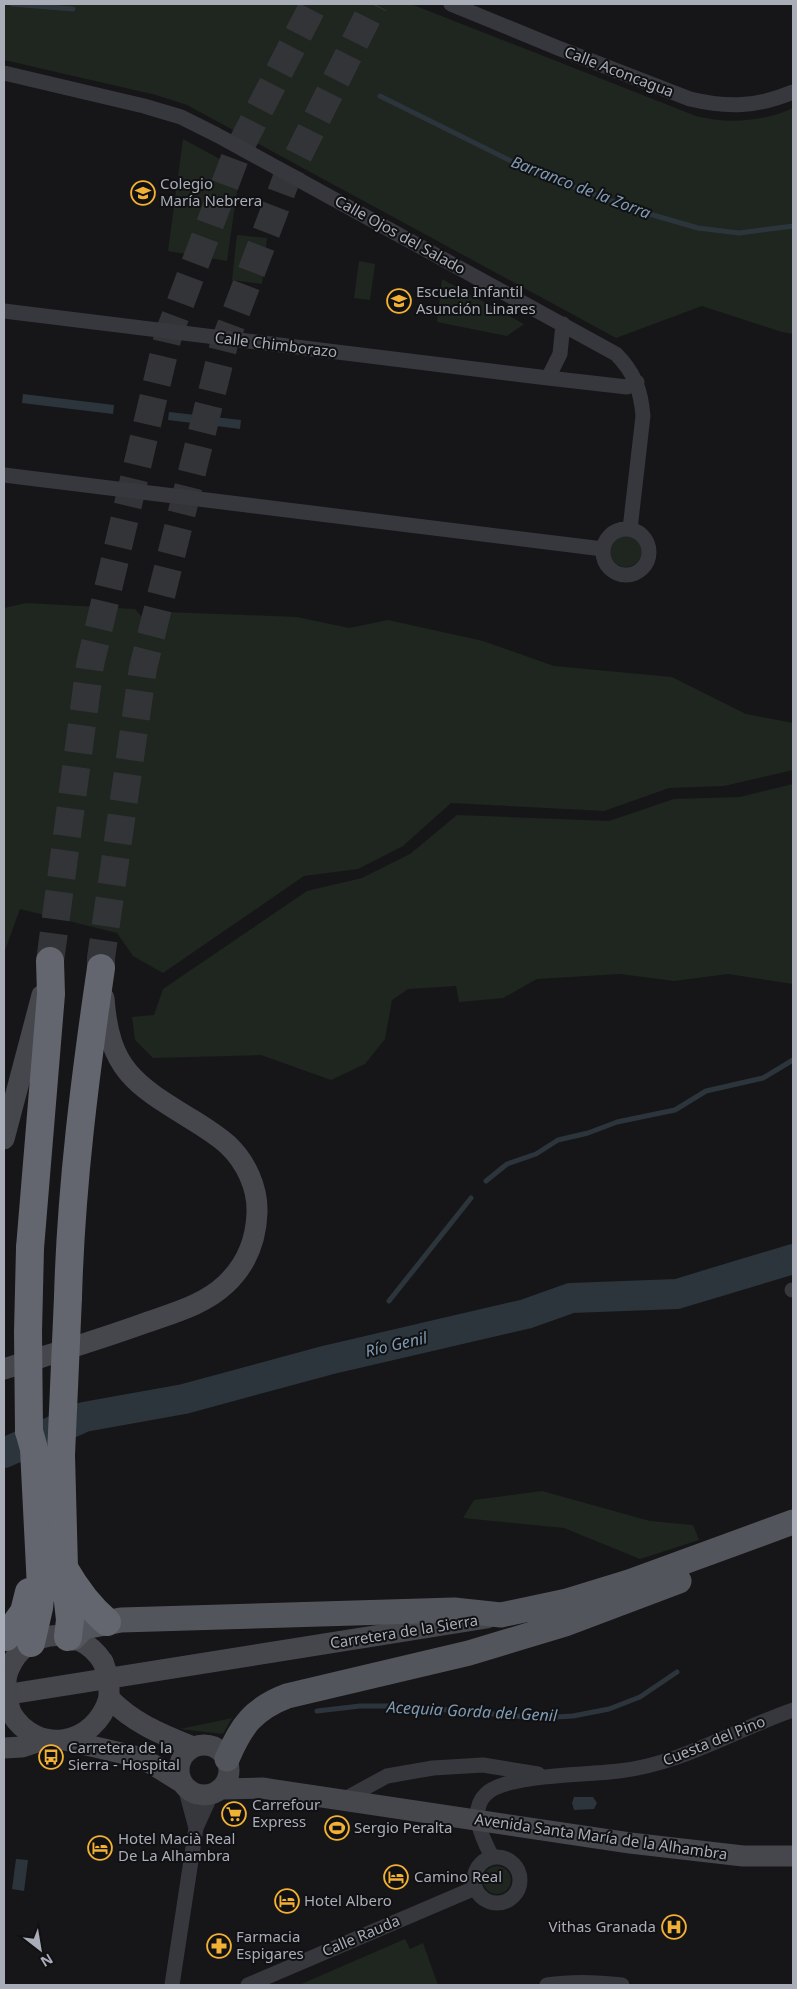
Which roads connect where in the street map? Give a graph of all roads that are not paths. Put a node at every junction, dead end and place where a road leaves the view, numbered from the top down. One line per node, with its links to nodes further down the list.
1 (451, 4): 3 (street, Calle Aconcagua)
2 (4, 73): 5 (street, Calle Ojos del Salado)
3 (793, 92)
4 (4, 312): 6 (street, Calle Chimborazo)
5 (563, 324): 6 (street); 7 (street, Calle Ojos del Salado)
6 (548, 378): 7 (street, Calle Chimborazo)
7 (637, 382): 9 (street, Calle Ojos del Salado)
8 (4, 475): 10 (street)
9 (630, 529): 10 (street); 10 (street)
10 (603, 549)
11 (50, 960): 13 (street); 17 (highway, bridge)
12 (101, 968): 14 (street); 17 (highway, bridge)
13 (4, 1139)
14 (4, 1369)
15 (793, 1522): 18 (main road, Carretera de la Sierra)
16 (793, 1526): 28 (main road)
17 (46, 1569): 19 (highway); 20 (highway); 21 (highway)
18 (501, 1615): 19 (main road); 22 (street, Carretera de la Sierra)
19 (107, 1622): 20 (main road)
20 (70, 1637): 21 (street); 23 (street, bridge)
21 (17, 1640): 22 (street)
22 (7, 1695): 25 (street)
23 (109, 1698): 25 (street); 26 (street)
24 (793, 1710): 29 (street, Cuesta del Pino)
25 (56, 1739): 27 (street); 30 (street)
26 (193, 1747): 28 (street); 30 (street)
27 (4, 1748)
28 (228, 1762): 31 (street, Avenida Santa María de la Alhambra); 32 (street)
29 (545, 1776): 33 (street, Cuesta del Pino); 34 (street, Cuesta del Pino)
30 (183, 1785): 32 (street); 35 (street)
31 (262, 1788): 32 (street, Avenida Santa María de la Alhambra); 33 (street, Avenida Santa María de la Alhambra)
32 (216, 1792): 35 (street)
33 (342, 1800): 34 (street, Avenida Santa María de la Alhambra)
34 (477, 1821): 36 (street, Avenida Santa María de la Alhambra); 37 (street)
35 (196, 1828): 39 (street)
36 (793, 1856)
37 (492, 1857): 38 (street); 38 (street)
38 (475, 1888): 40 (street, Calle Rauda)
39 (172, 1985)
40 (248, 1985)
41 (547, 1985): 42 (street)
42 (622, 1985)

